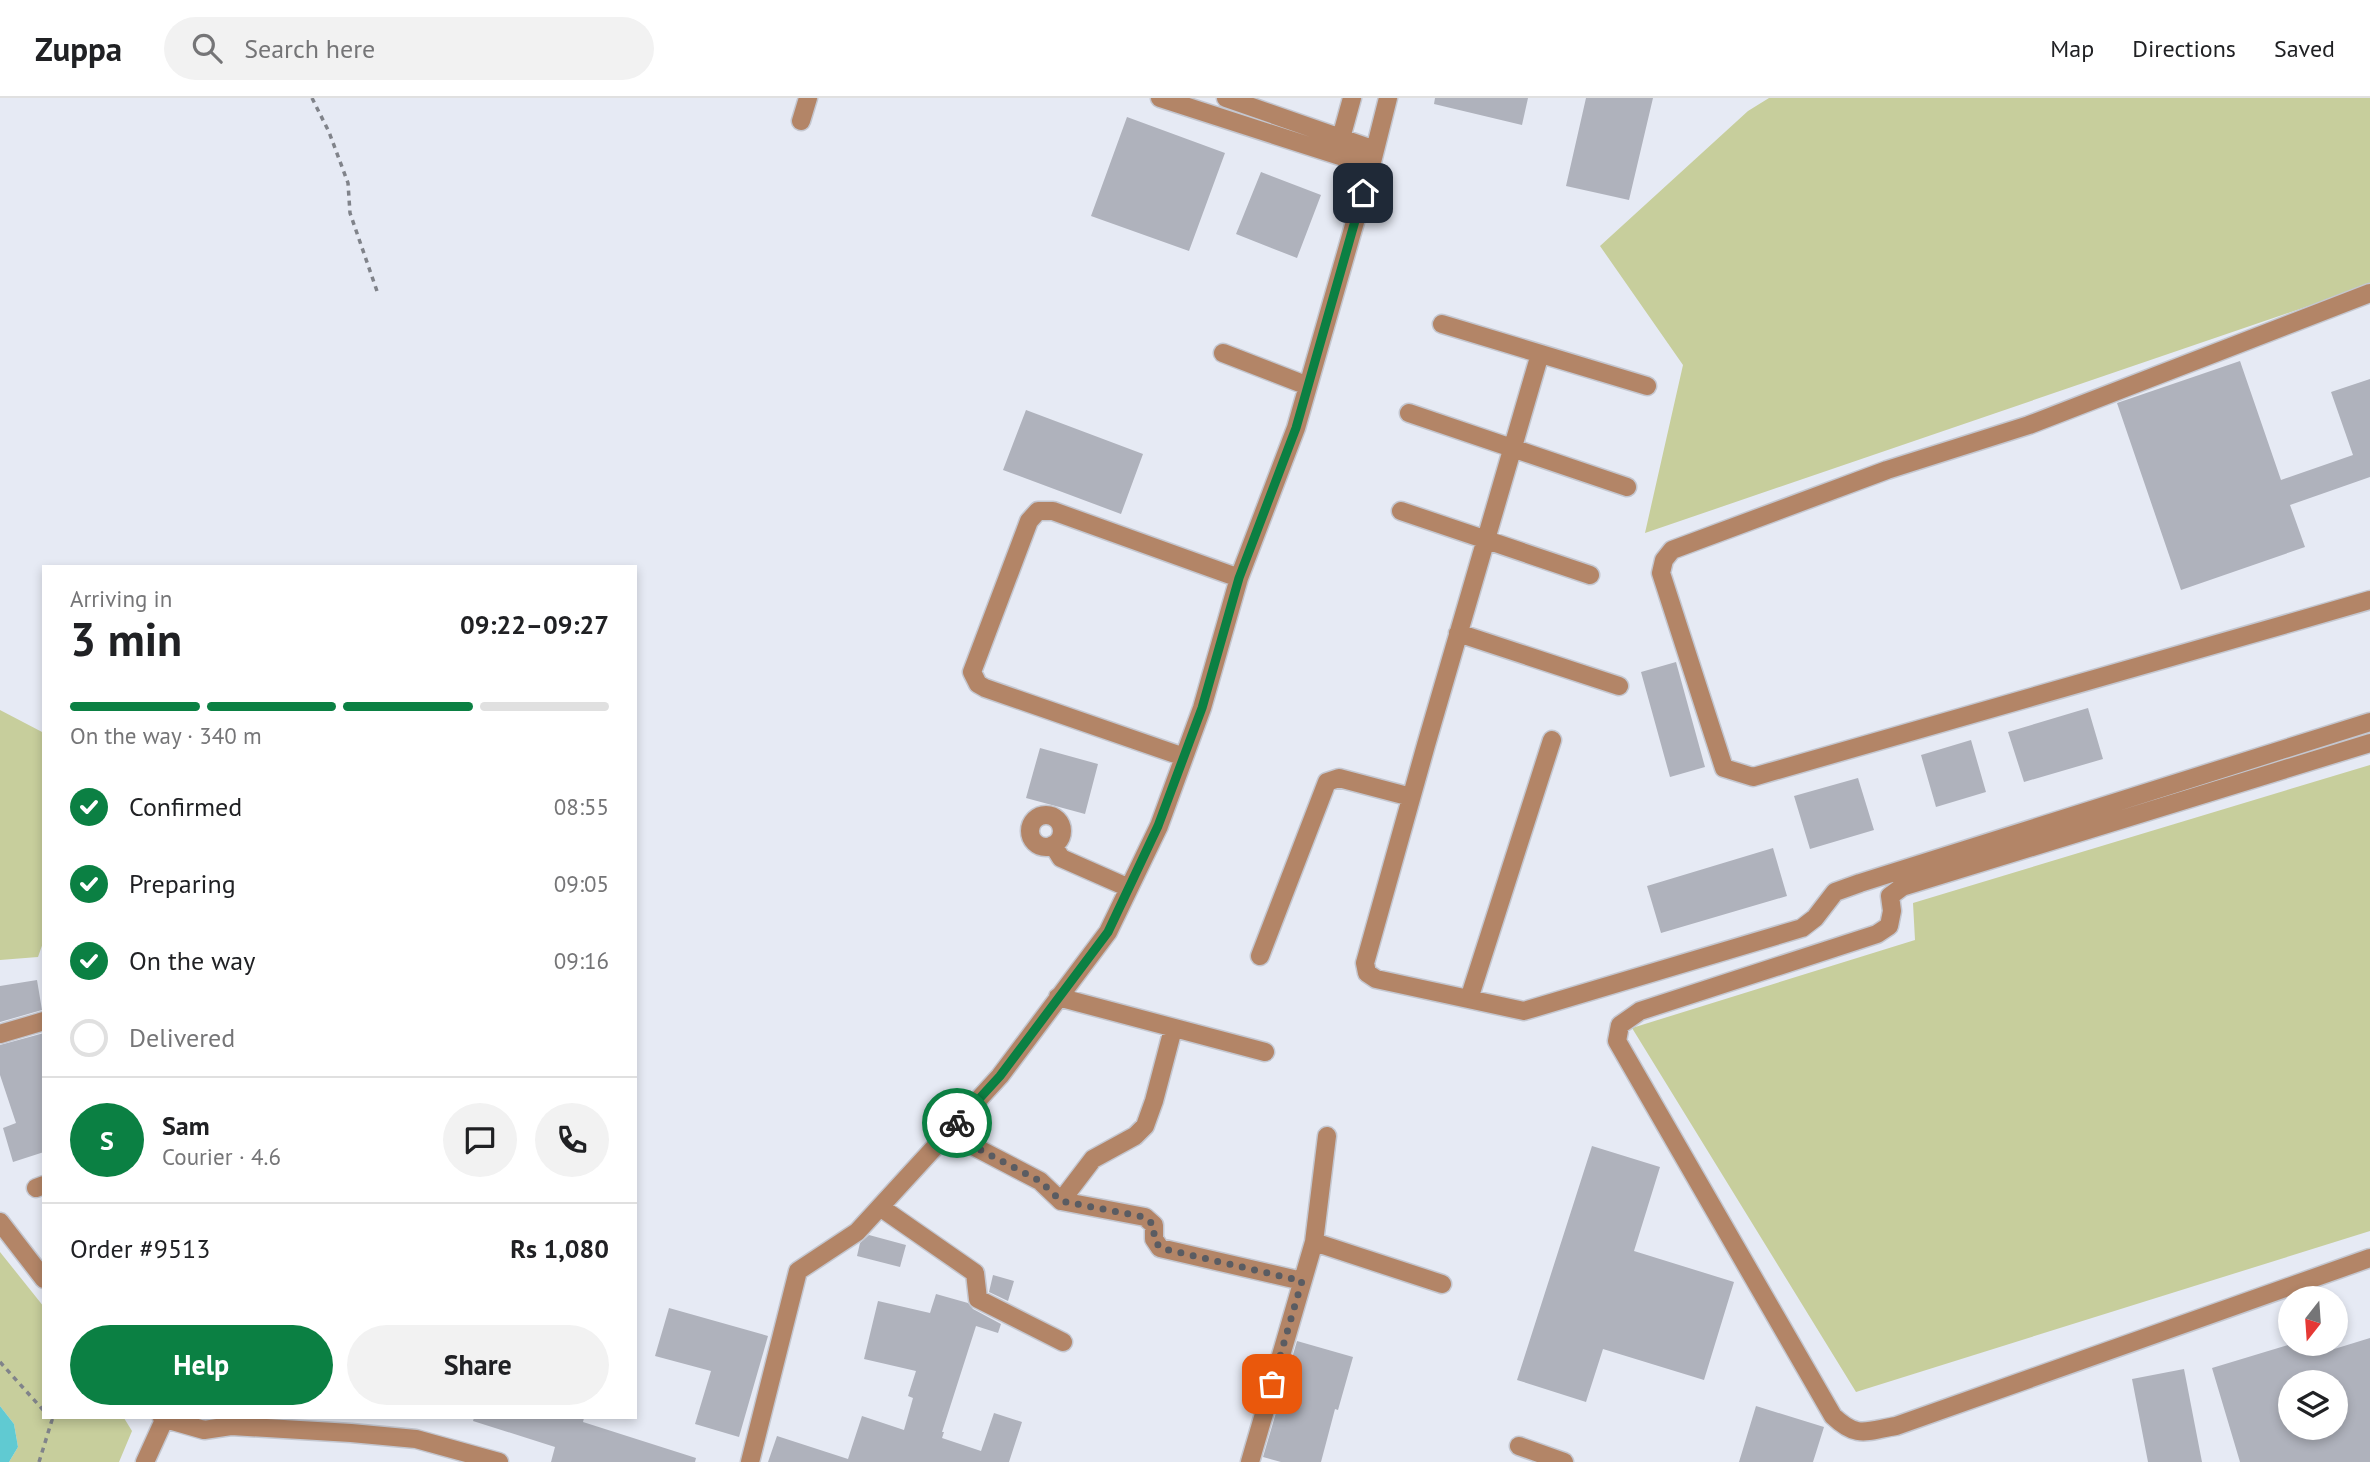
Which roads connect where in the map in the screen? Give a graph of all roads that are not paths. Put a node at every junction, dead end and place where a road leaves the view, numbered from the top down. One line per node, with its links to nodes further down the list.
1 (808, 98): 6 (street)
2 (1160, 98): 8 (street)
3 (1226, 98): 7 (street)
4 (1352, 98): 7 (street)
5 (1388, 98): 8 (street)
6 (801, 121)
7 (1341, 138): 8 (street)
8 (1373, 158): 13 (street)
9 (2370, 293): 22 (street)
10 (1442, 324): 12 (street)
11 (1223, 353): 13 (street)
12 (1540, 354): 14 (street); 16 (street)
13 (1308, 386): 21 (street)
14 (1647, 386)
15 (1409, 412): 16 (street)
16 (1512, 448): 17 (street); 19 (street)
17 (1627, 487)
18 (1401, 511): 19 (street)
19 (1485, 539): 20 (street); 23 (street)
20 (1590, 575)
21 (1239, 578): 28 (street); 28 (street)
22 (2370, 600)
23 (1458, 633): 24 (street); 29 (street)
24 (1619, 686)
25 (2370, 722): 34 (street)
26 (1552, 740): 34 (street)
27 (2370, 743): 45 (street)
28 (1184, 757): 31 (street)
29 (1411, 797): 32 (street); 34 (street)
30 (1053, 845): 31 (street)
31 (1129, 888): 33 (street)
32 (1261, 956)
33 (1058, 997): 36 (street); 39 (street)
34 (1469, 999)
35 (42, 1022): 37 (street)
36 (1173, 1029): 38 (street); 41 (street)
37 (0, 1034)
38 (1265, 1052)
39 (948, 1133): 41 (street); 42 (street)
40 (1326, 1136): 44 (street)
41 (1061, 1201): 47 (street)
42 (880, 1207): 49 (street); 56 (street)
43 (0, 1222): 46 (street)
44 (1314, 1242): 47 (street); 48 (street)
45 (2370, 1258)
46 (42, 1276)
47 (1302, 1281): 57 (street)
48 (1442, 1284)
49 (1063, 1342)
50 (163, 1419): 54 (street)
51 (166, 1419): 52 (street)
52 (274, 1423): 55 (street)
53 (1519, 1446): 58 (street)
54 (145, 1462)
55 (499, 1462)
56 (750, 1462)
57 (1250, 1462)
58 (1564, 1462)

